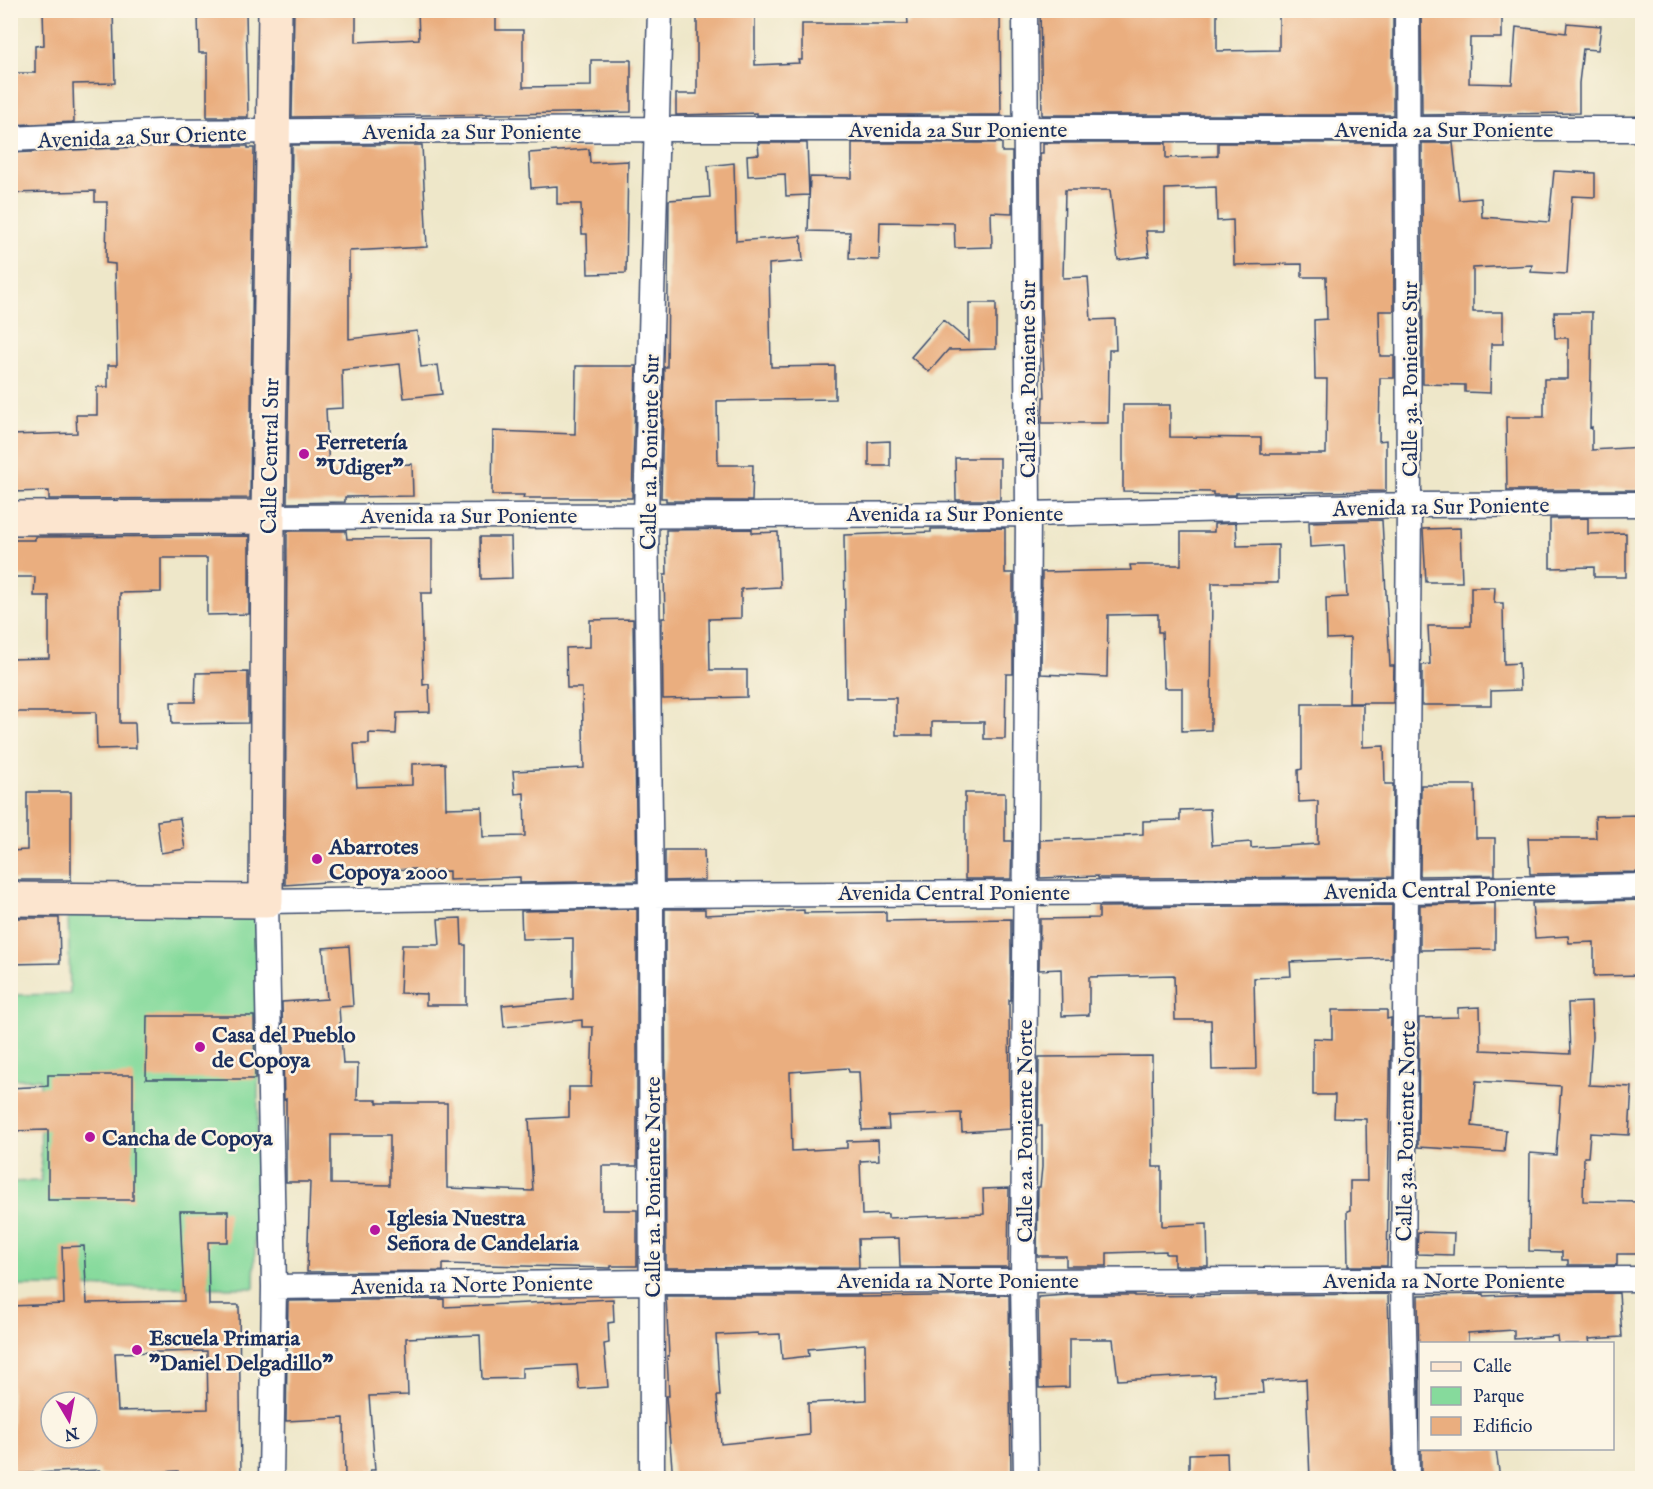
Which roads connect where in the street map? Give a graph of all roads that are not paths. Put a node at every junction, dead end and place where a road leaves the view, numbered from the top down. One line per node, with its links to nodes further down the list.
1 (275, 10): 9 (street, Calle Central Sur)
2 (660, 10): 5 (street, Calle 1a. Poniente Sur)
3 (1025, 10): 8 (street, Calle 2a. Poniente Sur)
4 (1407, 10): 6 (street, Calle 3a. Poniente Sur)
5 (657, 129): 8 (street, Avenida 2a Sur Poniente); 9 (street, Avenida 2a Sur Poniente); 13 (street, Calle 1a. Poniente Sur)
6 (1407, 129): 7 (street, Avenida 2a Sur Poniente); 8 (street, Avenida 2a Sur Poniente); 12 (street, Calle 3a. Poniente Sur)
7 (1642, 129)
8 (1026, 130): 14 (street, Calle 2a. Poniente Sur)
9 (274, 132): 10 (street, Avenida 2a Sur Oriente); 15 (street, Calle Central Sur)
10 (10, 139)
11 (1642, 504): 12 (street, Avenida 1a Sur Poniente)
12 (1409, 505): 14 (street, Avenida 1a Sur Poniente); 19 (street, Calle 3a. Poniente Sur)
13 (646, 514): 14 (street, Avenida 1a Sur Poniente); 15 (street, Avenida 1a Sur Poniente); 20 (street, Calle 1a. Poniente Sur)
14 (1028, 514): 18 (street, Calle 2a. Poniente Sur)
15 (268, 517): 16 (street); 22 (street, Calle Central Sur)
16 (10, 518)
17 (1642, 886): 19 (street, Avenida Central Poniente)
18 (1026, 891): 19 (street, Avenida Central Poniente); 20 (street, Avenida Central Poniente); 24 (street, Calle 2a. Poniente Norte)
19 (1407, 891): 25 (street, Calle 3a. Poniente Norte)
20 (651, 895): 22 (street, Avenida Central Poniente); 26 (street, Calle 1a. Poniente Norte)
21 (10, 899): 22 (street)
22 (266, 901): 27 (street)
23 (1642, 1279): 25 (street, Avenida 1a Norte Poniente)
24 (1023, 1280): 25 (street, Avenida 1a Norte Poniente); 26 (street, Avenida 1a Norte Poniente); 30 (street, Calle 2a. Poniente Norte)
25 (1403, 1280): 31 (street, Calle 3a. Poniente Norte)
26 (652, 1282): 27 (street, Avenida 1a Norte Poniente); 29 (street, Calle 1a. Poniente Norte)
27 (274, 1287): 28 (street)
28 (272, 1479)
29 (652, 1479)
30 (1026, 1479)
31 (1407, 1479)

